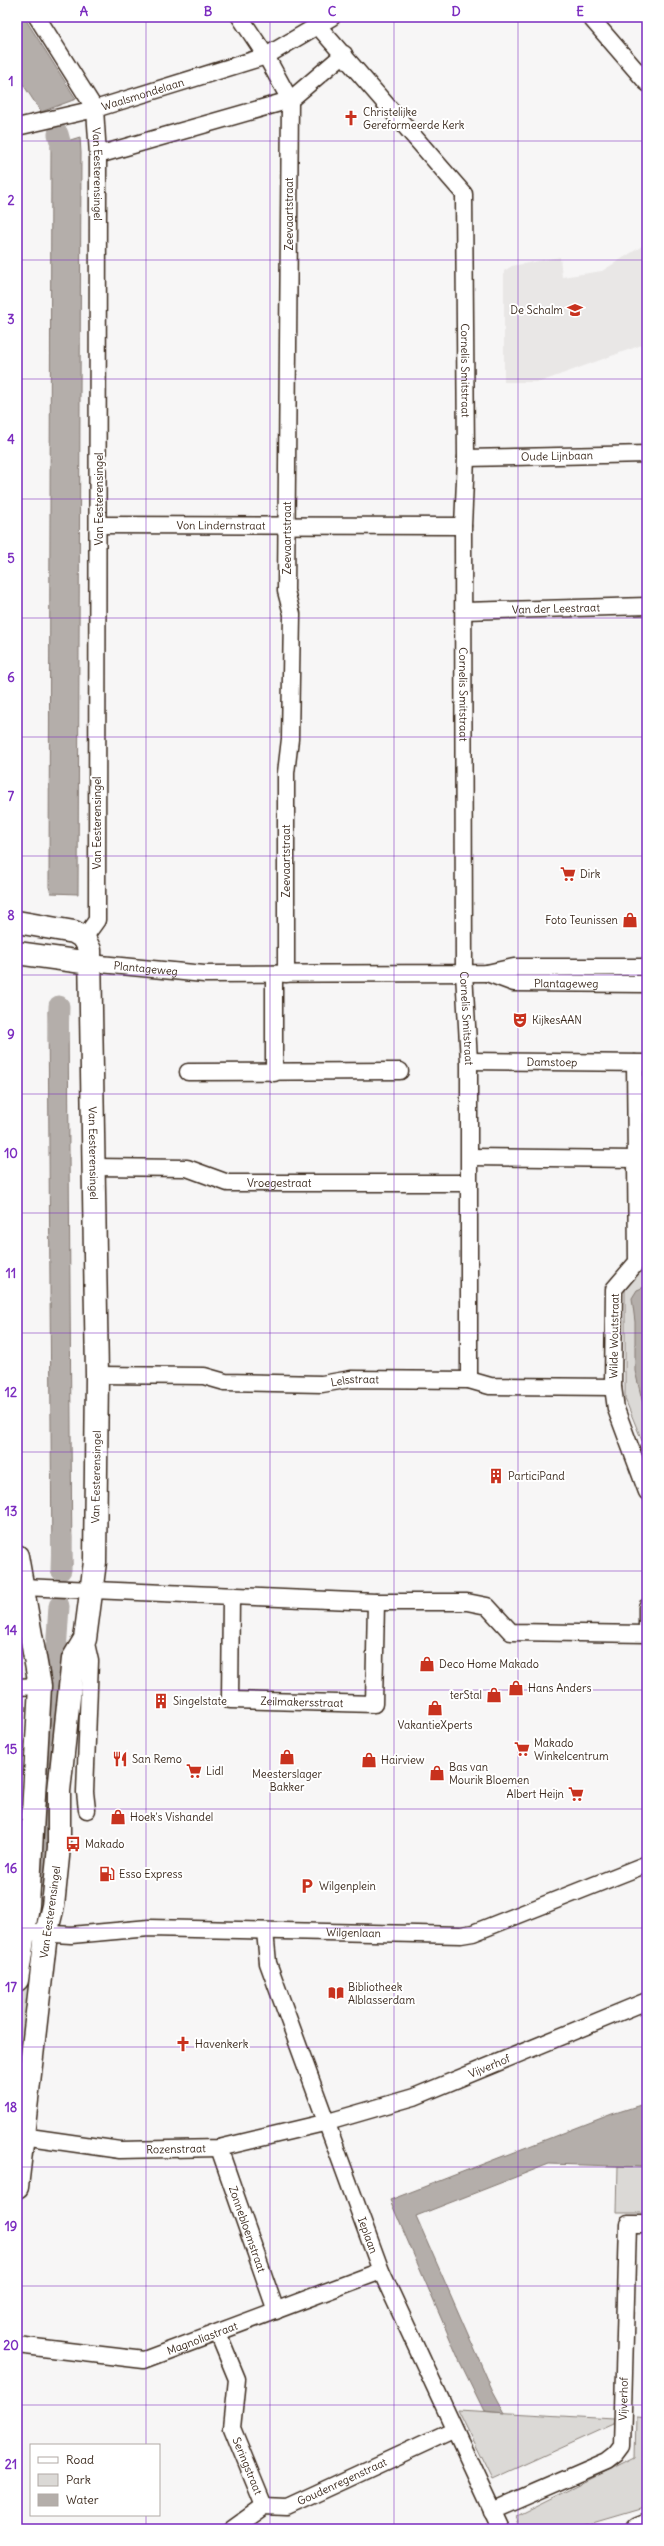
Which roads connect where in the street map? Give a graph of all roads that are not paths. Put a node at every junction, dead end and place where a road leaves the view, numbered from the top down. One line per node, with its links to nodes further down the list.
1 (37, 17): 10 (street, Van Eesterensingel)
2 (240, 17): 7 (street)
3 (332, 17): 5 (street, Waalsmondelaan)
4 (590, 17): 8 (street)
5 (318, 26): 6 (street, Cornelis Smitstraat); 7 (street, Waalsmondelaan)
6 (344, 54): 9 (street); 14 (street, Cornelis Smitstraat)
7 (266, 56): 9 (street); 10 (street, Waalsmondelaan)
8 (647, 83)
9 (290, 100): 12 (street); 15 (street, Zeevaartstraat)
10 (95, 109): 11 (street, Waalsmondelaan); 12 (street, Van Eesterensingel)
11 (17, 127)
12 (98, 155): 16 (street, Van Eesterensingel)
13 (647, 454): 14 (street, Oude Lijnbaan)
14 (466, 458): 17 (street, Cornelis Smitstraat)
15 (287, 524): 16 (street, Von Lindernstraat); 17 (street, Von Lindernstraat); 27 (street, Zeevaartstraat)
16 (99, 525): 21 (street, Van Eesterensingel)
17 (463, 526): 19 (street, Cornelis Smitstraat)
18 (647, 606): 19 (street, Van der Leestraat)
19 (464, 610): 25 (street, Cornelis Smitstraat)
20 (17, 922): 21 (street)
21 (84, 938): 23 (street, Van Eesterensingel)
22 (17, 953): 23 (street, Plantageweg)
23 (90, 963): 27 (street, Plantageweg); 36 (street, Van Eesterensingel)
24 (647, 967): 26 (street, Plantageweg)
25 (464, 973): 26 (street, Plantageweg); 27 (street, Plantageweg); 29 (street, Cornelis Smitstraat)
26 (487, 973): 28 (street, Plantageweg)
27 (280, 974): 33 (street)
28 (647, 984)
29 (470, 1061): 30 (street, Damstoep); 34 (street, Cornelis Smitstraat)
30 (641, 1063): 35 (street, Wilde Woutstraat)
31 (400, 1071): 33 (street)
32 (188, 1072): 33 (street)
33 (274, 1073)
34 (470, 1157): 35 (street); 37 (street, Cornelis Smitstraat)
35 (635, 1159): 38 (street, Wilde Woutstraat)
36 (93, 1167): 37 (street, Vroegestraat); 39 (street, Van Eesterensingel)
37 (469, 1183): 40 (street, Cornelis Smitstraat)
38 (642, 1262): 41 (street, Wilde Woutstraat)
39 (97, 1375): 40 (street, Lelsstraat); 45 (street, Van Eesterensingel)
40 (469, 1380): 41 (street, Lelsstraat)
41 (613, 1387): 42 (street, Wilde Woutstraat)
42 (647, 1492)
43 (17, 1556): 44 (street, Van Eesterensingel)
44 (22, 1587): 45 (street); 51 (street, Van Eesterensingel)
45 (92, 1590): 46 (street); 50 (street, Van Eesterensingel)
46 (231, 1597): 47 (street); 47 (street, Zeilmakersstraat)
47 (376, 1602): 49 (street)
48 (647, 1607): 49 (street)
49 (647, 1634)
50 (85, 1639): 53 (street, Van Eesterensingel); 57 (street, Van Eesterensingel)
51 (40, 1686): 52 (street); 56 (street, Van Eesterensingel)
52 (17, 1687)
53 (87, 1810)
54 (647, 1864): 55 (street, Wilgenlaan)
55 (265, 1931): 57 (street, Wilgenlaan); 60 (street, Ieplaan)
56 (20, 1932): 57 (street, Wilgenlaan); 58 (street, Van Eesterensingel)
57 (46, 1934): 61 (street, Van Eesterensingel)
58 (17, 1980)
59 (647, 2001): 60 (street, Vijverhof)
60 (328, 2122): 62 (street, Rozenstraat); 65 (street, Ieplaan)
61 (22, 2136): 62 (street, Rozenstraat); 63 (street, Van Eesterensingel)
62 (219, 2148): 66 (street, Zonnebloemstraat)
63 (17, 2187)
64 (647, 2224): 71 (street, Vijverhof)
65 (381, 2271): 66 (street, Magnoliastraat); 69 (street, Ieplaan)
66 (276, 2311): 67 (street, Magnoliastraat)
67 (218, 2333): 68 (street, Magnoliastraat); 70 (street, Seringstraat)
68 (17, 2345)
69 (453, 2430): 70 (street, Goudenregenstraat); 71 (street, Ieplaan)
70 (264, 2506): 73 (street)
71 (492, 2511): 74 (street, Ieplaan)
72 (647, 2525): 75 (street)
73 (232, 2529)
74 (500, 2529)
75 (637, 2529)

